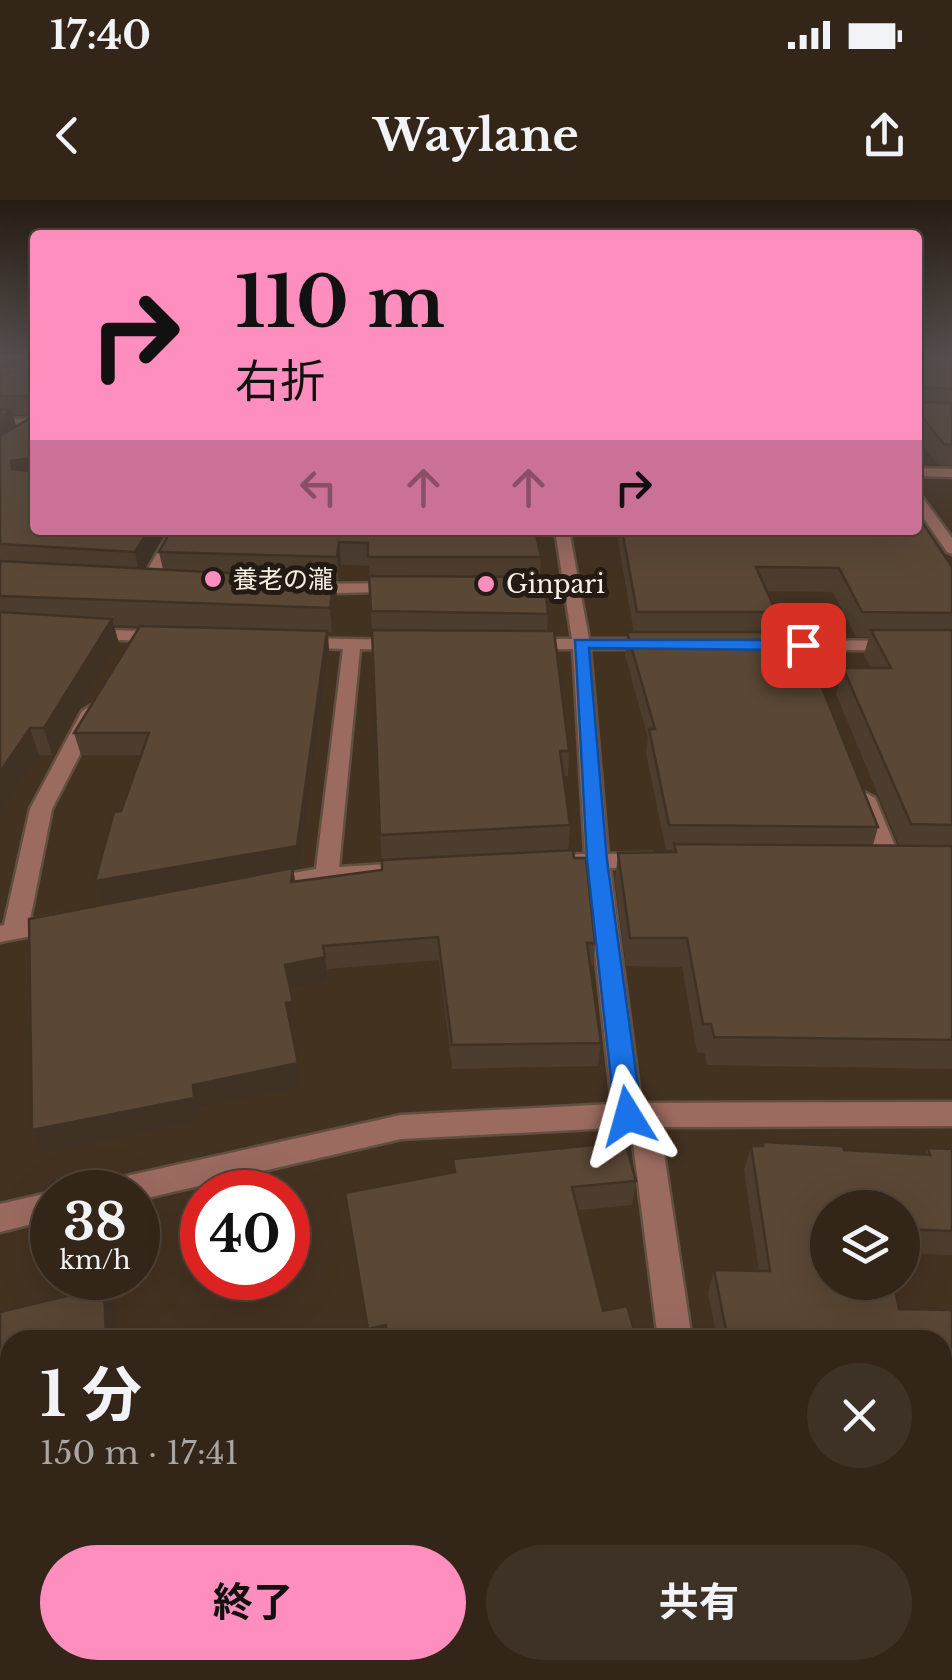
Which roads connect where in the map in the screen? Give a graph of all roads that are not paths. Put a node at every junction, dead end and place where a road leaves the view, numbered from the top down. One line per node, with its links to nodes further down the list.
1 (922, 472): 2 (street)
2 (952, 473)
3 (922, 507): 6 (street)
4 (174, 535): 7 (street)
5 (562, 535): 14 (street)
6 (952, 549)
7 (148, 583)
8 (425, 588): 9 (street)
9 (287, 589)
10 (58, 632): 11 (street)
11 (181, 638)
12 (276, 642): 16 (street)
13 (504, 644): 14 (street)
14 (581, 644): 15 (street); 22 (street)
15 (674, 644)
16 (352, 645): 17 (street); 27 (street)
17 (428, 645)
18 (729, 645): 19 (street)
19 (952, 646)
20 (107, 685): 30 (street)
21 (854, 772): 24 (street)
22 (597, 860): 23 (street); 25 (street); 32 (street)
23 (675, 860)
24 (921, 863)
25 (520, 864)
26 (404, 870): 27 (street)
27 (326, 875): 28 (street)
28 (249, 889)
29 (93, 917): 30 (street)
30 (8, 932)
31 (952, 1114): 32 (street)
32 (636, 1116): 33 (street); 36 (street)
33 (160, 1181)
34 (30, 1211): 35 (street)
35 (0, 1218)
36 (673, 1330)

